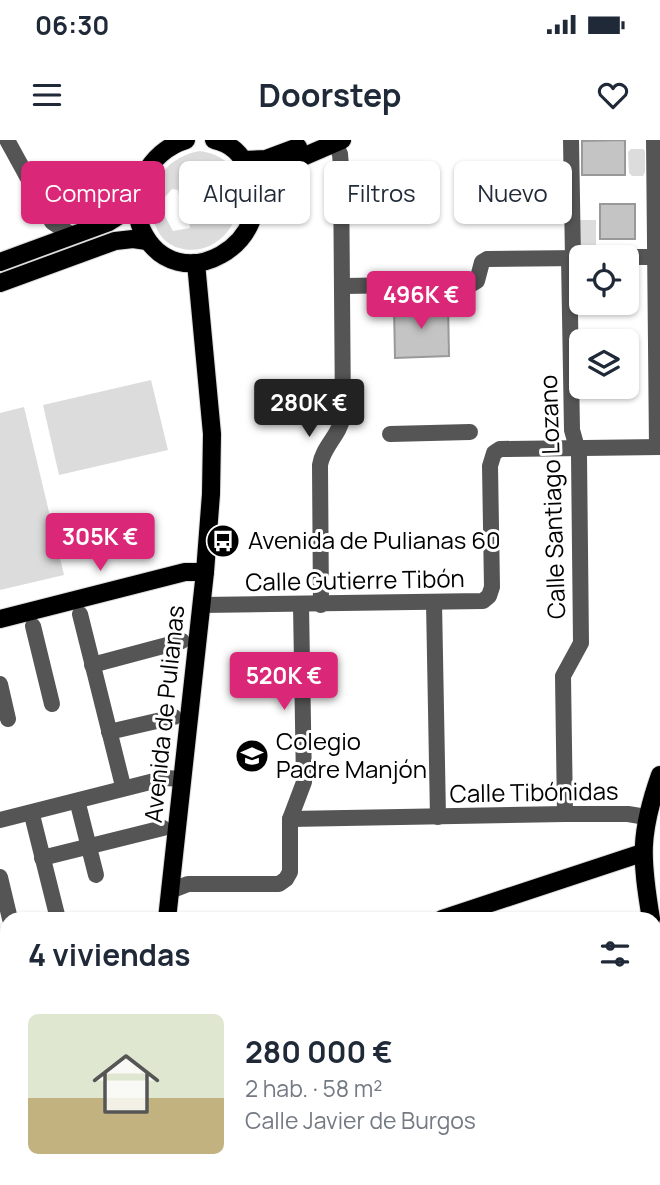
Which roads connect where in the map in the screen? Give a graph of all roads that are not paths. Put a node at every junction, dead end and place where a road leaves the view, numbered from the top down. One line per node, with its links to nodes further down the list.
1 (7, 140): 11 (street)
2 (186, 140): 8 (main road)
3 (214, 140): 9 (main road)
4 (313, 140): 9 (main road)
5 (572, 140): 20 (street, Calle Santiago Lozano)
6 (338, 142): 10 (main road); 27 (street)
7 (656, 144): 22 (street)
8 (161, 147)
9 (244, 160)
10 (293, 161)
11 (21, 166)
12 (52, 224): 19 (street)
13 (55, 224): 17 (street)
14 (103, 224): 17 (main road)
15 (139, 224): 18 (main road)
16 (248, 224): 25 (main road)
17 (72, 235): 19 (main road)
18 (147, 241): 25 (main road); 26 (main road)
19 (47, 244): 24 (main road)
20 (574, 245)
21 (639, 257): 22 (street)
22 (655, 257): 31 (street)
23 (569, 258): 27 (street)
24 (0, 261)
25 (196, 263): 33 (main road, Avenida de Pulianas)
26 (0, 283)
27 (344, 286): 37 (street)
28 (573, 315): 32 (street, Calle Santiago Lozano)
29 (470, 432): 30 (street)
30 (390, 434)
31 (658, 447): 32 (street, Calle Gutierre Tibón)
32 (577, 449): 34 (street, Calle Gutierre Tibón); 52 (street, Calle Santiago Lozano)
33 (205, 572): 35 (main road, Avenida de Pulianas); 39 (main road)
34 (434, 602): 37 (street, Calle Gutierre Tibón); 54 (street)
35 (202, 605): 36 (street, Calle Gutierre Tibón); 49 (main road, Avenida de Pulianas)
36 (301, 605): 37 (street, Calle Gutierre Tibón); 56 (street)
37 (321, 605)
38 (80, 614): 42 (street)
39 (0, 619)
40 (33, 626): 44 (street)
41 (182, 641): 42 (street)
42 (92, 665): 47 (street)
43 (0, 684): 46 (street)
44 (52, 704)
45 (174, 717): 47 (street)
46 (8, 719)
47 (109, 732): 50 (street)
48 (660, 775): 55 (main road)
49 (181, 779): 57 (street); 62 (main road, Avenida de Pulianas)
50 (122, 782)
51 (78, 804): 59 (street)
52 (565, 814): 54 (street, Calle Tibónidas); 55 (street, Calle Tibónidas)
53 (32, 815): 61 (street)
54 (438, 817): 56 (street, Calle Tibónidas)
55 (646, 817): 60 (main road)
56 (289, 819): 65 (street)
57 (0, 820)
58 (163, 828): 59 (street)
59 (88, 847): 61 (street); 63 (street)
60 (642, 853): 70 (main road); 71 (main road)
61 (42, 858): 68 (street)
62 (172, 872): 65 (street); 66 (main road, Avenida de Pulianas)
63 (96, 875)
64 (0, 877): 67 (street)
65 (188, 884): 66 (street)
66 (170, 891): 69 (main road, Avenida de Pulianas)
67 (8, 912)
68 (56, 912)
69 (168, 912)
70 (463, 912)
71 (650, 912)

